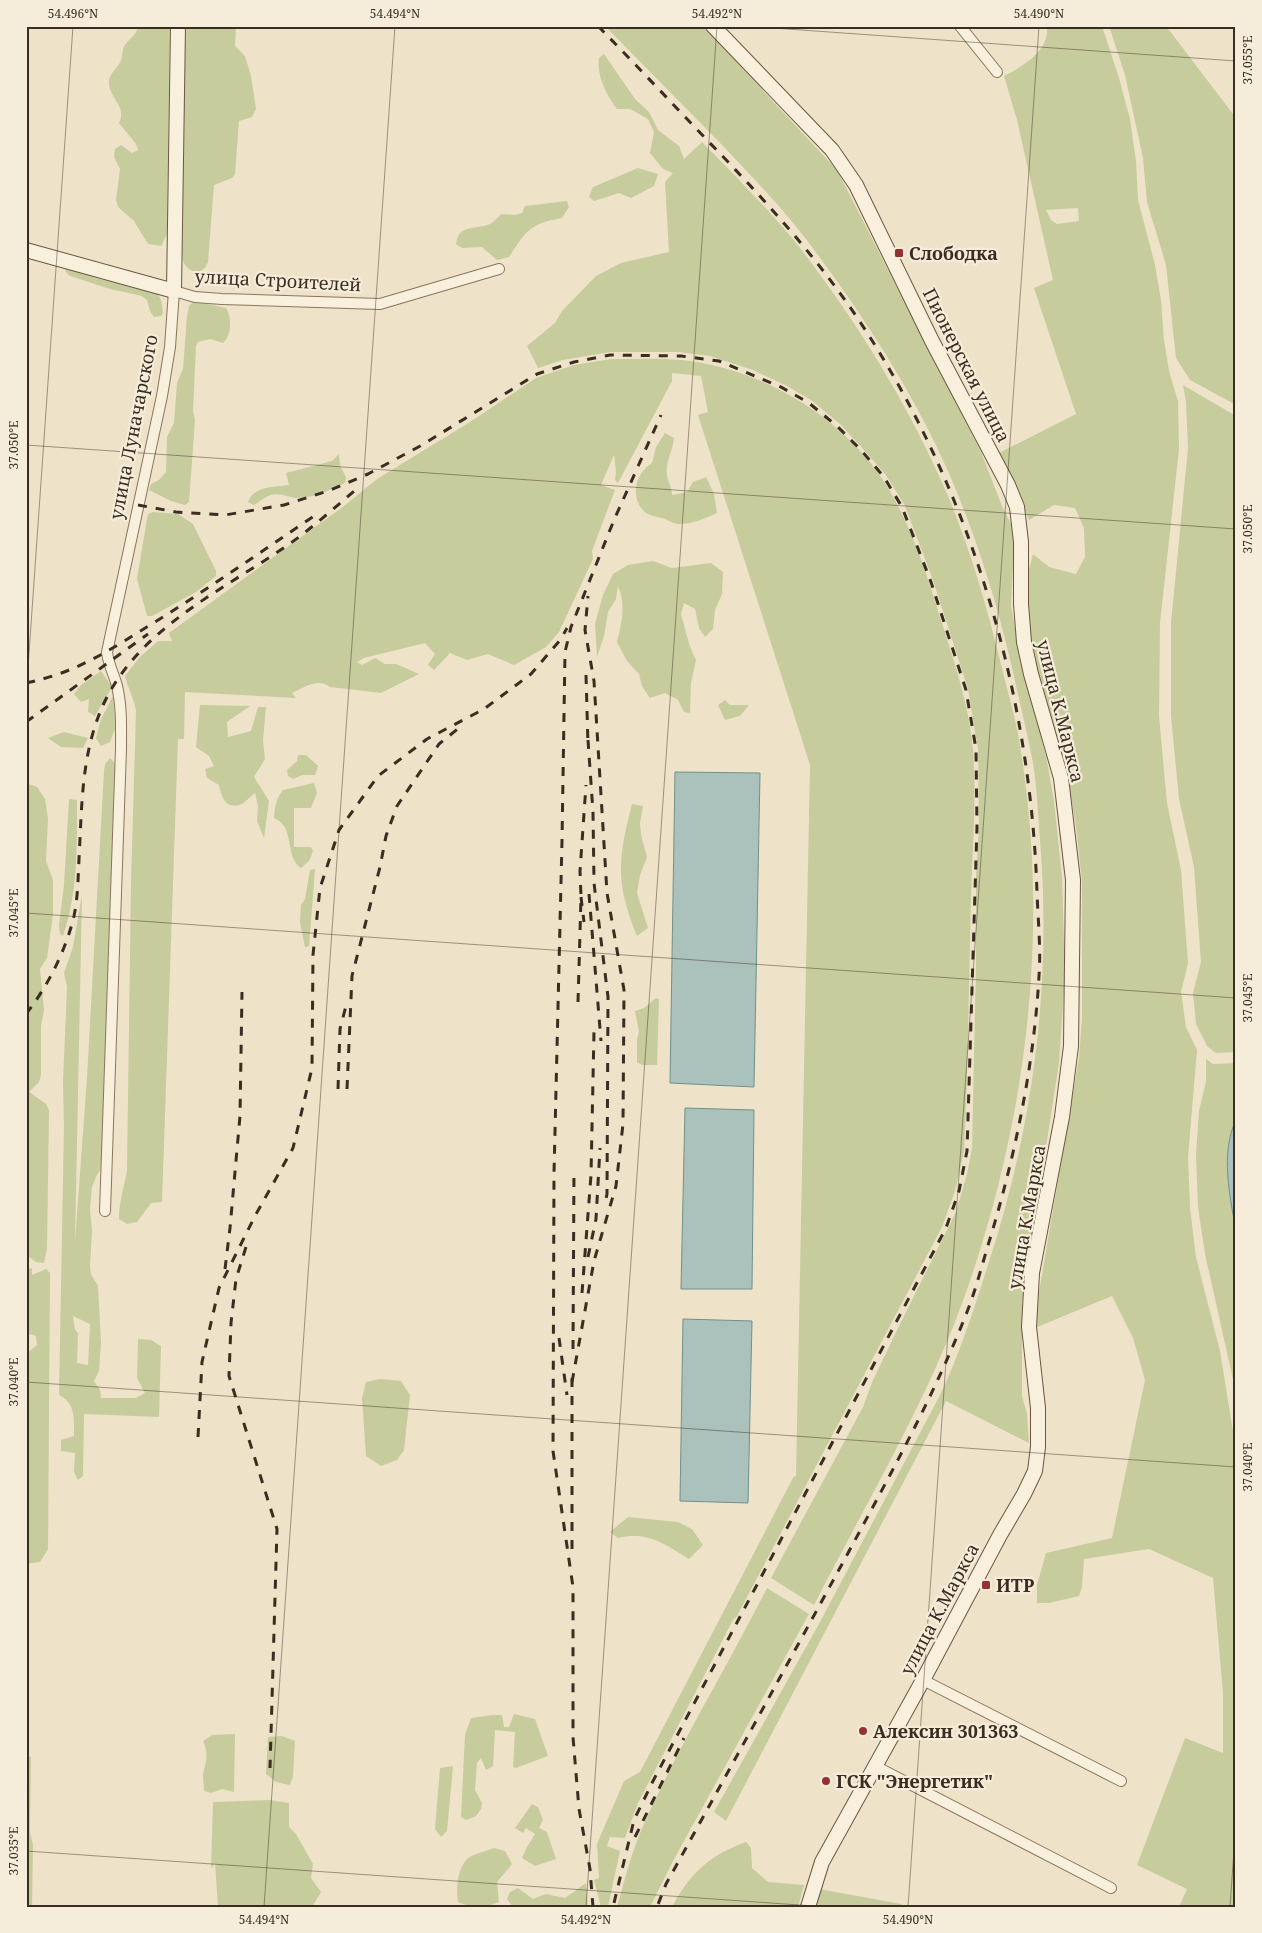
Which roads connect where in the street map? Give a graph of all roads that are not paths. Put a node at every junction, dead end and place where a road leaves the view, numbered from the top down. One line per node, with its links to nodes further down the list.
1 (178, 26): 7 (main road, улица Луначарского)
2 (713, 26): 8 (main road, Пионерская улица)
3 (960, 26): 4 (street)
4 (997, 72)
5 (26, 250): 7 (main road, улица Строителей)
6 (499, 269): 7 (street, улица Строителей)
7 (174, 291): 9 (street, улица Луначарского)
8 (1008, 485): 10 (main road, улица К.Маркса)
9 (105, 1211)
10 (923, 1680): 11 (main road, улица К.Маркса); 12 (street)
11 (875, 1766): 13 (street); 14 (main road, улица К.Маркса)
12 (1121, 1781)
13 (1111, 1888)
14 (808, 1907)

